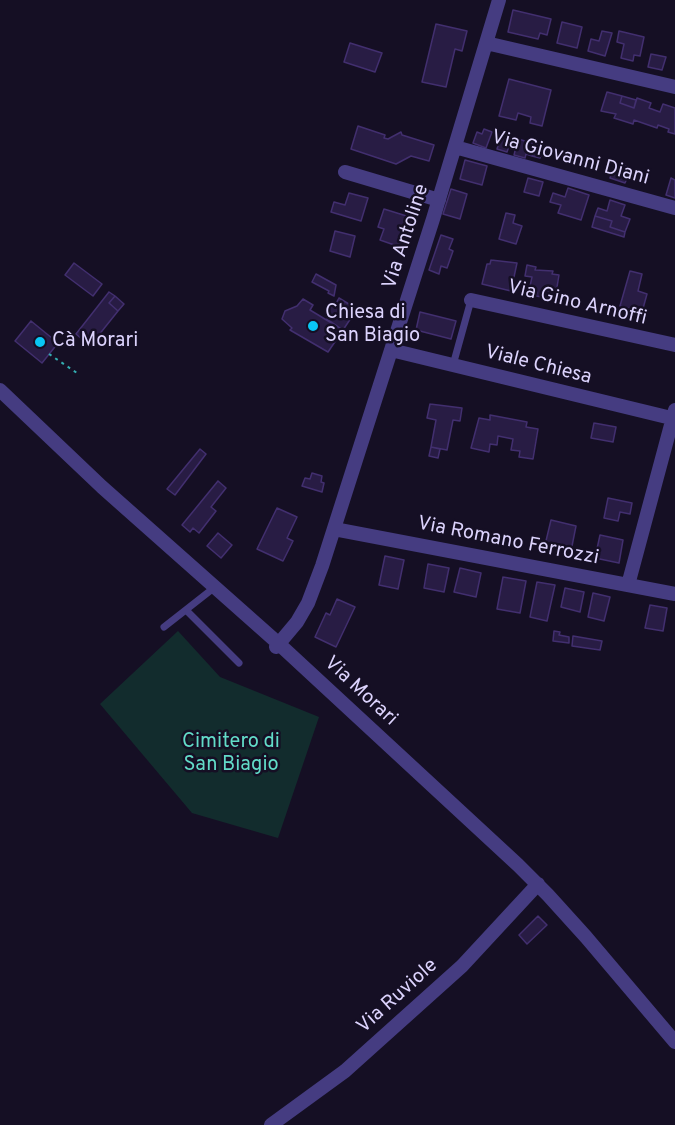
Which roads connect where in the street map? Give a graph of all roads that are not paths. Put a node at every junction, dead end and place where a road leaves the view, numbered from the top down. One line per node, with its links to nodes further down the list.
1 (499, 0): 2 (street, Via Antoline)
2 (486, 43): 3 (street); 4 (street, Via Antoline)
3 (675, 87)
4 (455, 147): 6 (street, Via Antoline); 7 (street, Via Giovanni Diani)
5 (345, 171): 6 (street)
6 (439, 200): 10 (street, Via Antoline)
7 (675, 208)
8 (471, 300): 9 (street, Via Gino Arnoffi); 11 (lane)
9 (675, 345)
10 (391, 350): 11 (street, Viale Chiesa); 14 (street, Via Antoline)
11 (453, 365): 13 (street, Viale Chiesa)
12 (0, 390): 16 (street, Via Morari)
13 (674, 416): 15 (street)
14 (334, 529): 15 (street, Via Romano Ferrozzi); 20 (street, Via Antoline)
15 (628, 585): 17 (street, Via Romano Ferrozzi)
16 (214, 587): 18 (lane); 20 (street, Via Morari)
17 (675, 594)
18 (186, 610): 19 (lane); 21 (lane)
19 (164, 627)
20 (277, 645): 22 (street, Via Morari)
21 (239, 663)
22 (538, 885): 23 (street, Via Morari); 24 (street, Via Ruviole)
23 (675, 1042)
24 (271, 1125)

